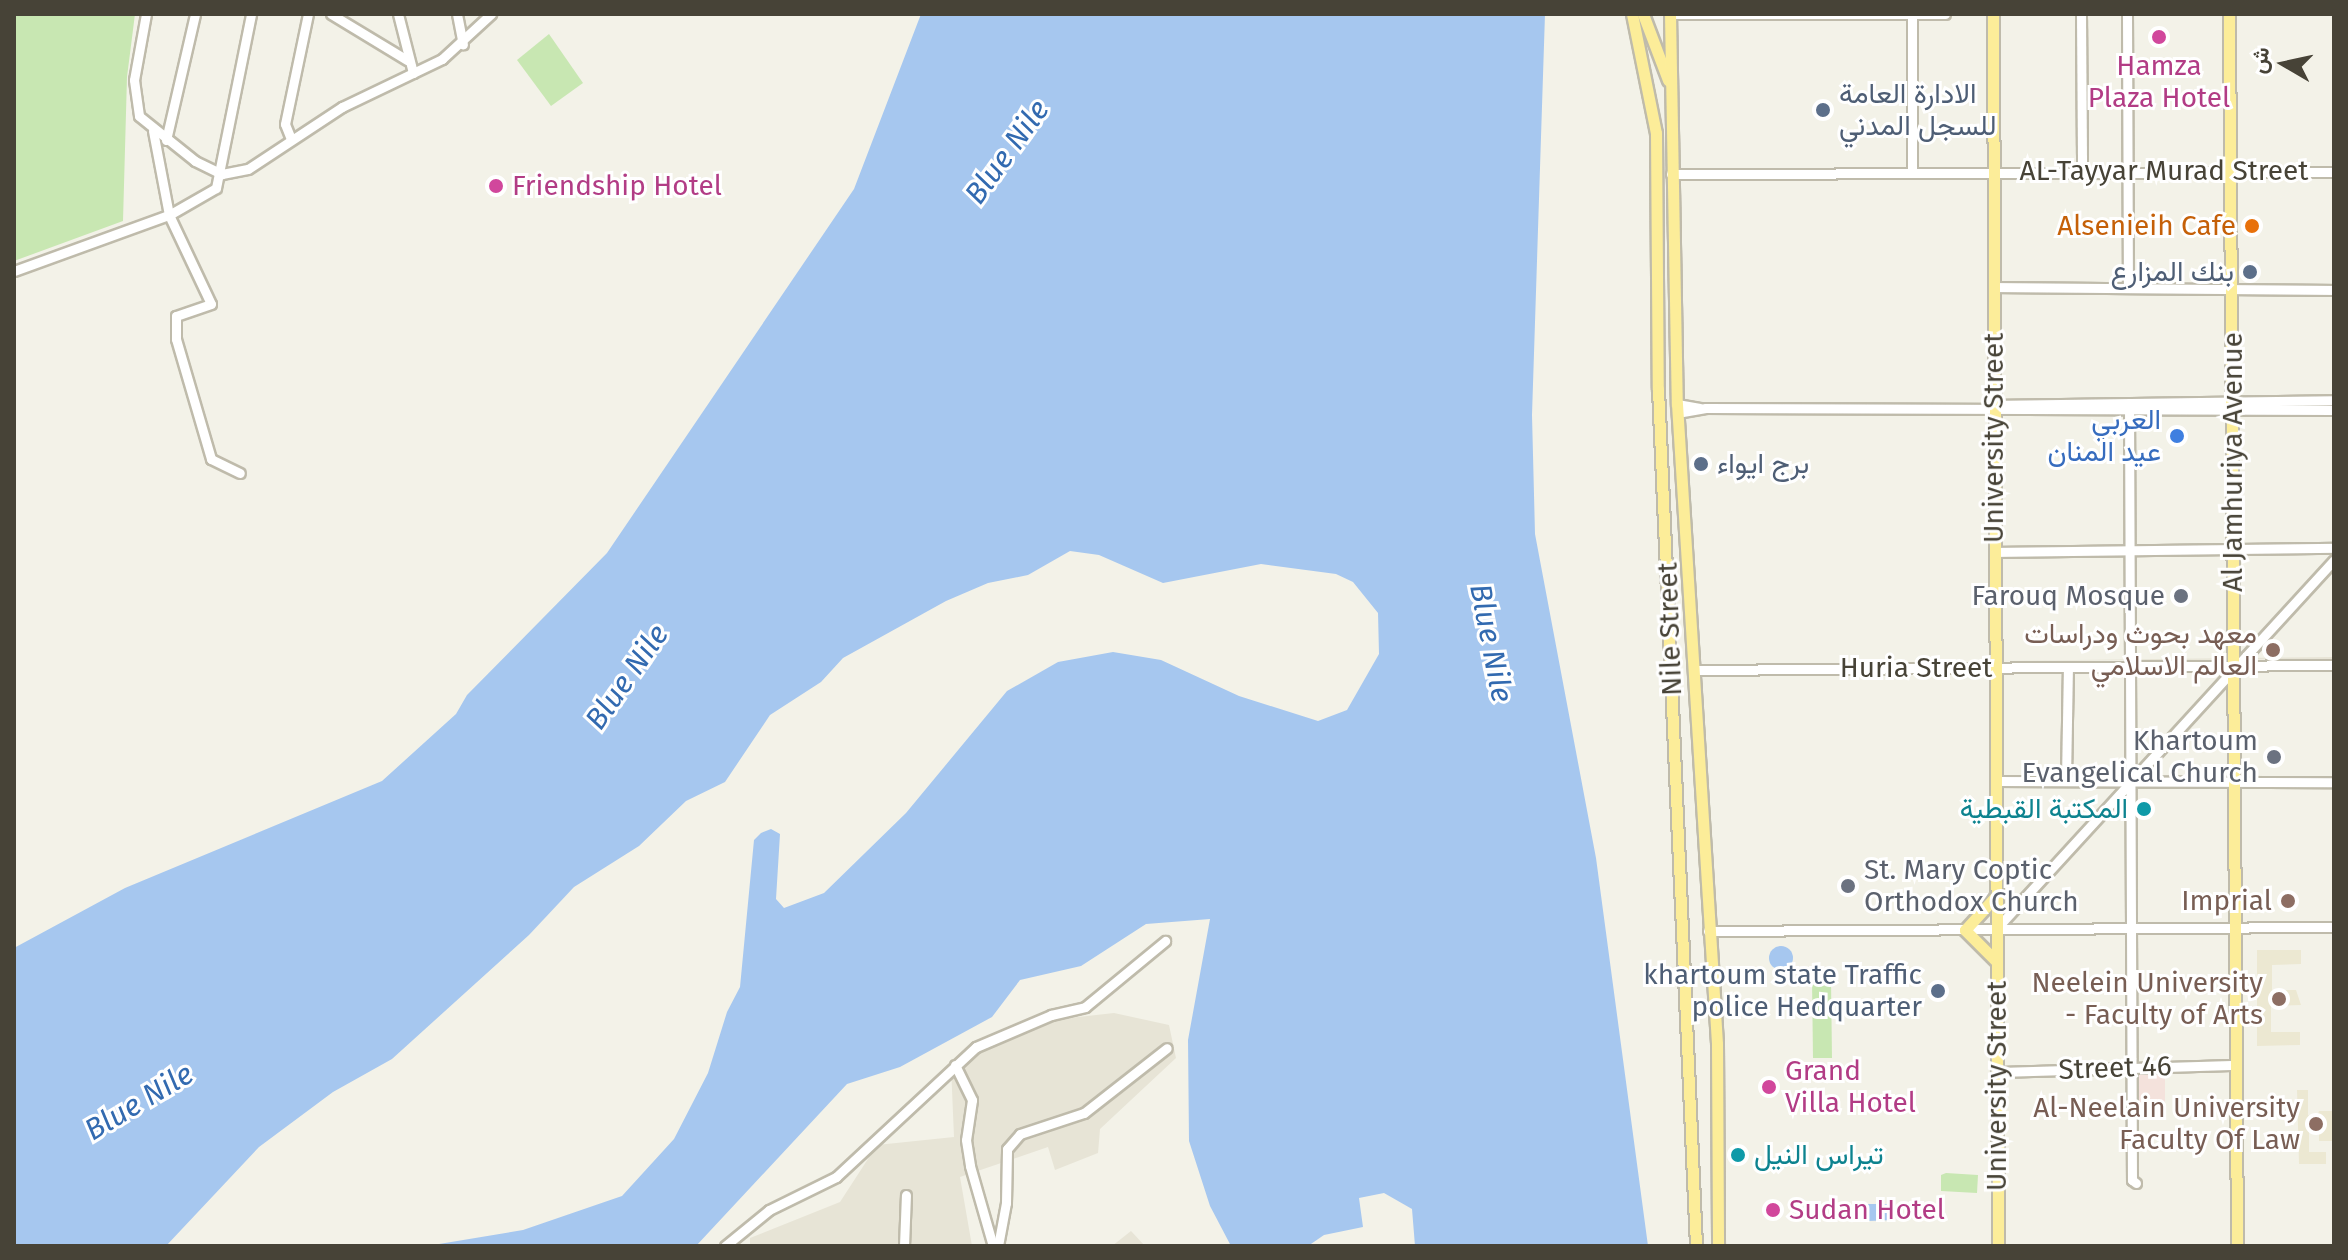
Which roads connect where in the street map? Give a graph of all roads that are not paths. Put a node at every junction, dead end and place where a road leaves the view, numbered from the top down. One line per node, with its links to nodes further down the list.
1 (146, 14): 22 (street)
2 (192, 14): 24 (street)
3 (251, 14): 31 (street)
4 (308, 14): 23 (street)
5 (331, 14): 19 (street)
6 (398, 14): 19 (street)
7 (457, 14): 18 (street)
8 (491, 14): 18 (street)
9 (1632, 14): 39 (main road, Nile Street)
10 (1643, 14): 21 (main road)
11 (1670, 14): 17 (street); 21 (main road, Nile Street)
12 (1945, 14): 17 (street)
13 (1993, 14): 25 (main road, University Street)
14 (2081, 14): 26 (street)
15 (2127, 14): 28 (street)
16 (2229, 14): 29 (main road, Al Jamhuriya Avenue)
17 (1912, 15): 27 (street)
18 (463, 44): 20 (street)
19 (407, 60): 20 (street)
20 (413, 73): 23 (street)
21 (1671, 88): 32 (main road, Nile Street)
22 (153, 131): 24 (street); 33 (street)
23 (291, 139): 31 (street)
24 (166, 140): 31 (street)
25 (1993, 170): 26 (street, AL-Tayyar Murad Street); 27 (street, AL-Tayyar Murad Street); 35 (main road, University Street)
26 (2082, 170): 28 (street, AL-Tayyar Murad Street)
27 (1912, 171): 32 (street, AL-Tayyar Murad Street)
28 (2127, 171): 29 (street, AL-Tayyar Murad Street); 37 (street)
29 (2231, 172): 30 (street, AL-Tayyar Murad Street); 36 (main road, Al Jamhuriya Avenue)
30 (2334, 172)
31 (222, 174): 33 (street)
32 (1671, 174): 40 (main road, Nile Street)
33 (169, 215): 34 (street); 47 (street)
34 (14, 271)
35 (1994, 287): 37 (street); 43 (main road, University Street)
36 (2232, 287): 37 (street); 38 (street); 42 (main road, Al Jamhuriya Avenue)
37 (2128, 288)
38 (2334, 290)
39 (1656, 302): 40 (main road); 83 (main road, Nile Street)
40 (1674, 307): 45 (main road, Nile Street)
41 (2334, 400): 42 (street)
42 (2231, 406): 44 (street); 46 (street); 50 (main road, Al Jamhuriya Avenue)
43 (1994, 408): 44 (street); 45 (street); 51 (main road, University Street)
44 (2129, 408): 49 (street)
45 (1677, 409): 58 (main road, Nile Street)
46 (2334, 410)
47 (240, 473)
48 (2334, 548): 50 (street)
49 (2128, 550): 50 (street); 51 (street); 56 (street)
50 (2235, 550): 54 (main road, Al Jamhuriya Avenue)
51 (1995, 552): 57 (main road, University Street)
52 (2334, 560): 54 (street)
53 (2334, 665): 54 (street, Huria Street)
54 (2233, 666): 56 (street, Huria Street); 61 (main road, Al Jamhuriya Avenue); 63 (street)
55 (2068, 667): 56 (street, Huria Street); 57 (street, Huria Street); 59 (street)
56 (2130, 667): 63 (street)
57 (1995, 668): 58 (street, Huria Street); 60 (main road, University Street)
58 (1694, 670): 70 (main road, Nile Street)
59 (2066, 779): 60 (street); 63 (street)
60 (1996, 781): 64 (main road, University Street)
61 (2233, 782): 62 (street); 63 (street); 67 (main road, Al Jamhuriya Avenue)
62 (2334, 782)
63 (2131, 783): 66 (street); 68 (street)
64 (1996, 896): 68 (main road, University Street); 69 (main road)
65 (2334, 927): 67 (street)
66 (2131, 928): 67 (street); 68 (street); 76 (street)
67 (2234, 928): 75 (main road, Al Jamhuriya Avenue)
68 (1996, 929): 69 (street); 72 (main road, University Street)
69 (1965, 930): 70 (street); 72 (main road)
70 (1708, 931): 84 (main road, Nile Street)
71 (1165, 941): 74 (street)
72 (1997, 962): 77 (main road, University Street)
73 (1167, 1048): 82 (street)
74 (955, 1065): 80 (street); 82 (street)
75 (2235, 1065): 76 (street, Street 46); 86 (main road, Al Jamhuriya Avenue)
76 (2132, 1068): 77 (street, Street 46); 78 (street)
77 (1996, 1072): 85 (main road, University Street)
78 (2134, 1182)
79 (906, 1195): 81 (street)
80 (725, 1246)
81 (904, 1246)
82 (996, 1246)
83 (1696, 1246)
84 (1718, 1246)
85 (1998, 1246)
86 (2237, 1246)

